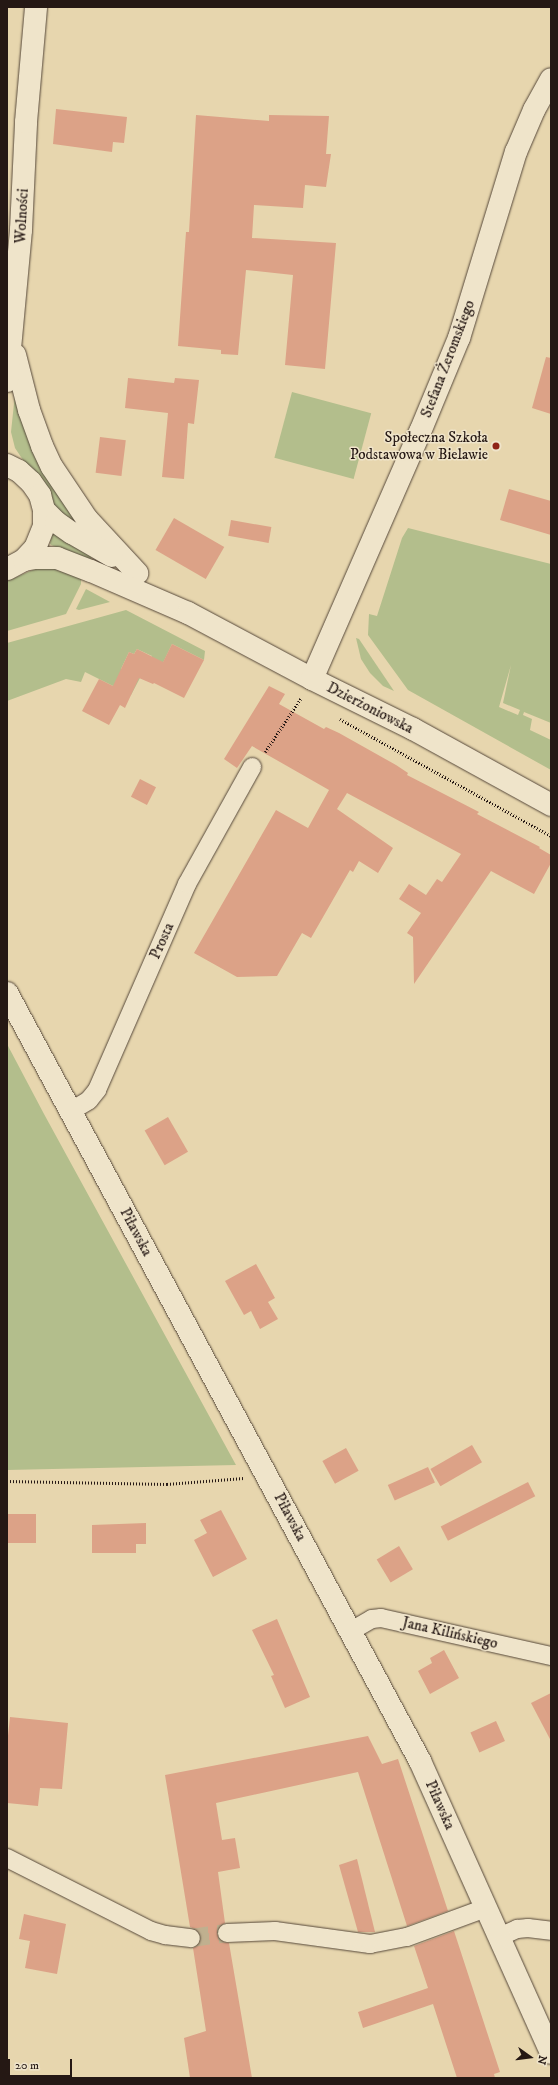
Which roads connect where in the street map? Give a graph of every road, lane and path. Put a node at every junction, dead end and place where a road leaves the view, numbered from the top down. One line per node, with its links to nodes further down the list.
1 (36, 7): 3 (street, Wolności)
2 (551, 79): 12 (street, Stefana Żeromskiego)
3 (26, 122): 4 (street, Wolności); 5 (street, Wolności)
4 (7, 194)
5 (12, 330): 6 (street, Wolności); 10 (street)
6 (7, 381)
7 (8, 464): 8 (street)
8 (44, 510): 9 (street); 10 (street, Dzierżoniowska)
9 (16, 564): 11 (street, Dzierżoniowska)
10 (137, 573): 11 (street, Dzierżoniowska)
11 (188, 613): 12 (street, Dzierżoniowska)
12 (312, 679): 18 (street, Dzierżoniowska)
13 (296, 694): 14 (path)
14 (301, 697): 15 (path); 17 (path)
15 (305, 700)
16 (333, 716): 19 (path)
17 (252, 767): 21 (street, Prosta)
18 (551, 805)
19 (551, 836)
20 (7, 993): 21 (street, Piławska)
21 (71, 1111): 22 (street, Piławska)
22 (268, 1476): 23 (path); 24 (street, Piławska)
23 (7, 1481)
24 (351, 1631): 25 (street, Jana Kilińskiego); 27 (street, Piławska)
25 (551, 1656)
26 (7, 1858): 31 (street)
27 (486, 1908): 29 (street); 30 (street, Piławska)
28 (551, 1931): 30 (street)
29 (227, 1933)
30 (499, 1937): 32 (street, Piławska)
31 (192, 1938)
32 (551, 2053)

